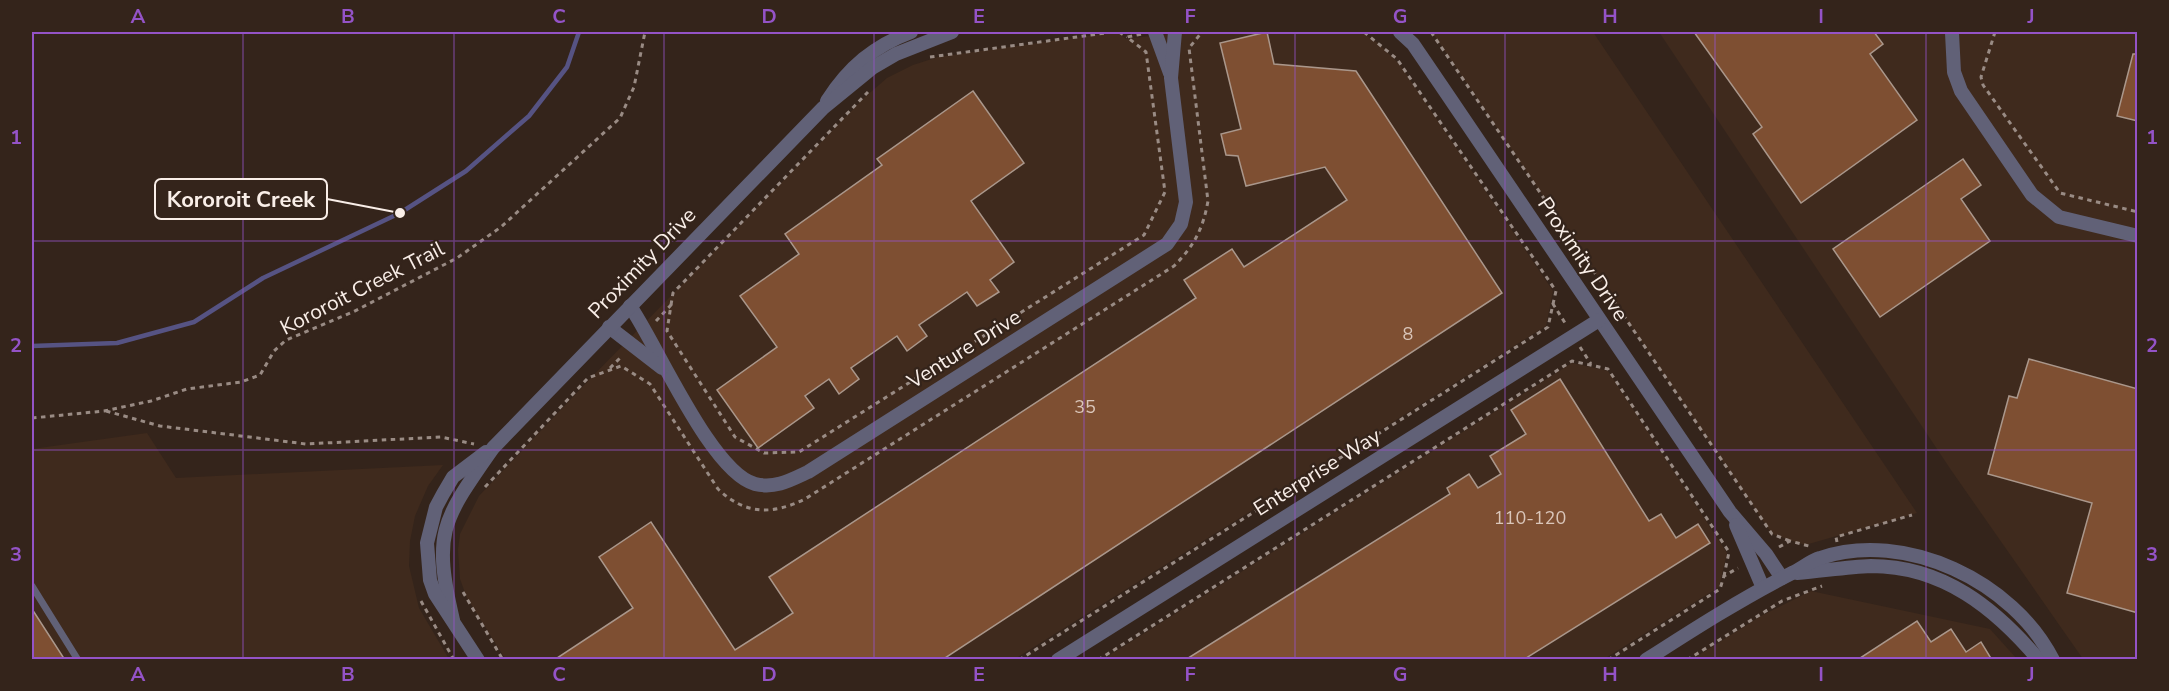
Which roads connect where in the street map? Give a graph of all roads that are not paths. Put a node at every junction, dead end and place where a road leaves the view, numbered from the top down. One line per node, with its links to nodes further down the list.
1 (911, 32): 8 (street, Proximity Drive)
2 (952, 32): 8 (street, Proximity Drive)
3 (1155, 32): 7 (street, Venture Drive)
4 (1174, 32): 7 (street, Venture Drive)
5 (1400, 32): 11 (street, Proximity Drive)
6 (1952, 33): 9 (street)
7 (1171, 78): 13 (street, Venture Drive)
8 (823, 108): 10 (street, Proximity Drive)
9 (2138, 236)
10 (630, 306): 12 (street, Proximity Drive); 13 (street, Venture Drive)
11 (1599, 320): 14 (street, Proximity Drive); 20 (street, Enterprise Way)
12 (609, 327): 13 (street, Venture Drive); 19 (street, Proximity Drive)
13 (666, 371)
14 (1730, 512): 15 (street, Proximity Drive); 17 (street, Proximity Drive)
15 (1786, 576): 17 (street); 22 (street); 23 (street)
16 (32, 586): 18 (lane)
17 (1763, 588): 21 (street)
18 (78, 660)
19 (478, 660)
20 (1058, 660)
21 (1646, 660)
22 (2039, 660)
23 (2053, 660)

